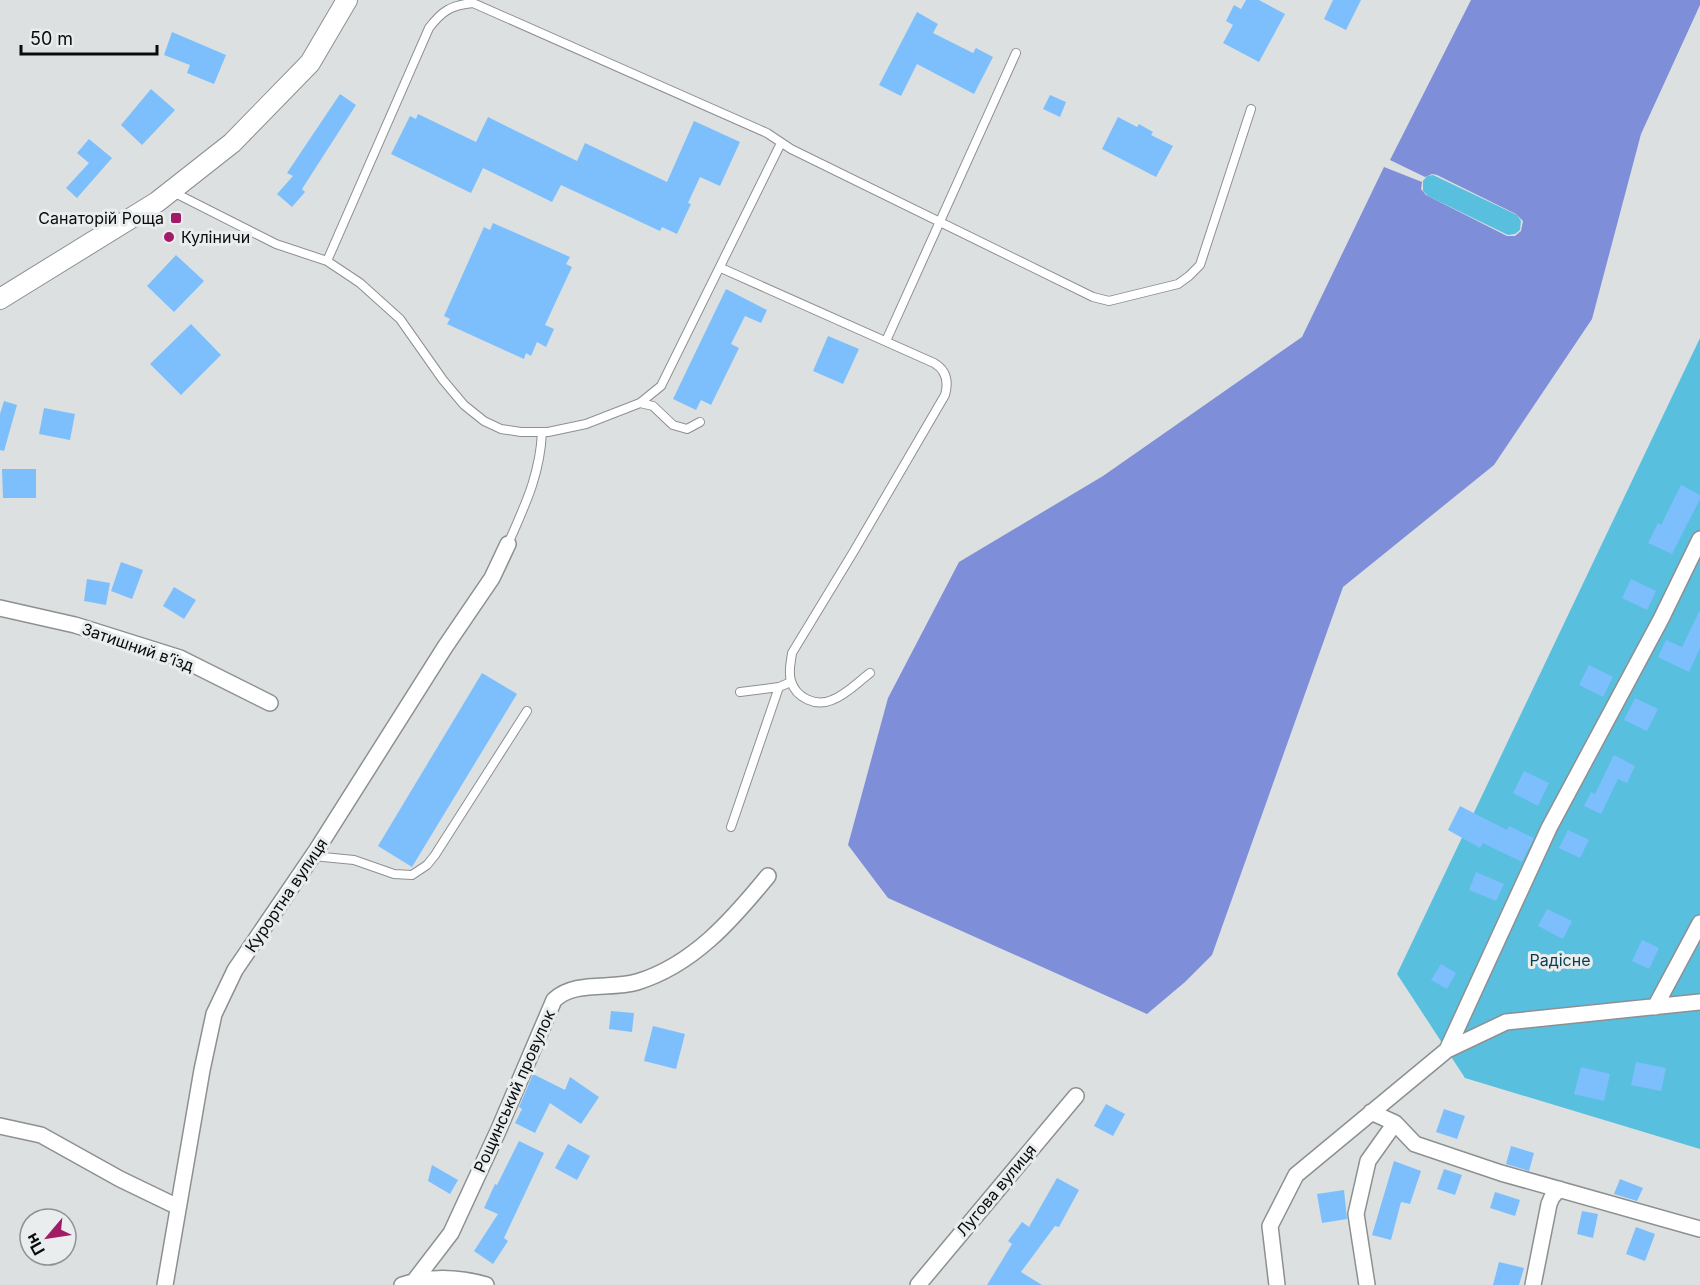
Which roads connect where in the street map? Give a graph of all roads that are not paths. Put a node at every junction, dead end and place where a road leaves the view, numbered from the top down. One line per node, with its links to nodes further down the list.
1 (347, 0): 5 (street)
2 (1016, 53): 6 (lane)
3 (1251, 109): 6 (lane)
4 (781, 143): 6 (lane); 7 (lane); 8 (lane)
5 (172, 192): 7 (lane); 9 (street)
6 (941, 222): 10 (lane)
7 (327, 261): 13 (lane)
8 (721, 268): 10 (lane); 11 (lane)
9 (0, 300)
10 (886, 341): 18 (lane)
11 (640, 403): 12 (lane); 13 (lane)
12 (700, 422)
13 (542, 432): 15 (lane)
14 (1700, 539): 29 (street)
15 (508, 544): 24 (street, Курортна вулиця)
16 (0, 608): 21 (street, Затишний в’їзд)
17 (870, 673): 18 (lane)
18 (791, 682): 19 (lane)
19 (779, 687): 20 (lane); 23 (lane)
20 (740, 692)
21 (270, 703)
22 (527, 711): 24 (lane)
23 (731, 827)
24 (312, 856): 35 (street, Курортна вулиця)
25 (768, 876): 37 (street, Рощинський провулок)
26 (1700, 923): 28 (street)
27 (1700, 1002): 28 (street)
28 (1655, 1006): 29 (street)
29 (1447, 1050): 31 (street)
30 (1076, 1096): 40 (street, Лугова вулиця)
31 (1371, 1112): 32 (street); 41 (street)
32 (1395, 1123): 34 (street); 42 (street)
33 (0, 1126): 35 (street)
34 (1558, 1189): 36 (street); 43 (street)
35 (178, 1207): 38 (street, Курортна вулиця)
36 (1700, 1229)
37 (409, 1283): 39 (street)
38 (165, 1285)
39 (486, 1285)
40 (918, 1285)
41 (1277, 1285)
42 (1366, 1285)
43 (1533, 1285)

